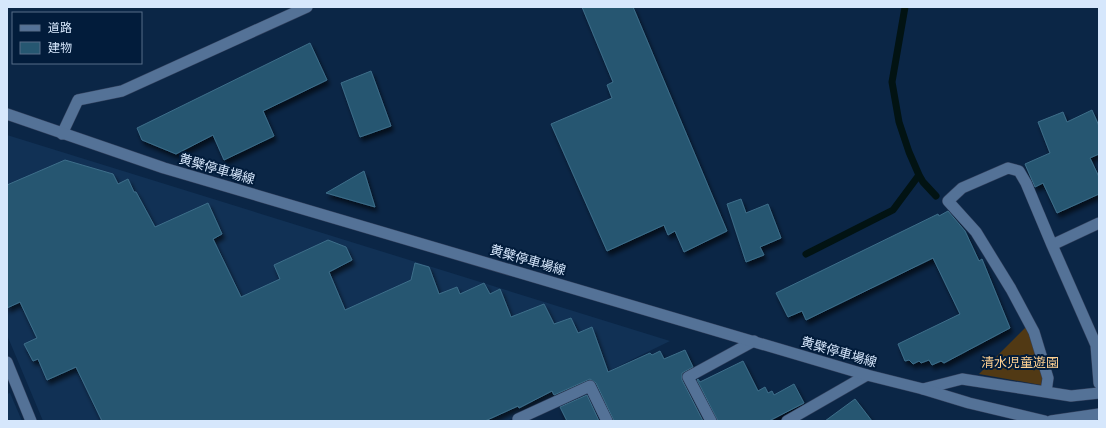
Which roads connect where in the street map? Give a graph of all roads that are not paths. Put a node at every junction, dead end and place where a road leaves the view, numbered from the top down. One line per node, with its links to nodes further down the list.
1 (307, 7): 3 (street)
2 (7, 114): 3 (street, 黄檗停車場線)
3 (62, 134): 6 (street, 黄檗停車場線)
4 (1099, 223): 5 (street)
5 (1052, 244): 9 (street); 11 (street)
6 (754, 341): 8 (street, 黄檗停車場線); 17 (street)
7 (7, 362): 14 (street)
8 (867, 375): 10 (street, 黄檗停車場線); 18 (street)
9 (1099, 383)
10 (923, 389): 11 (street); 19 (street, 黄檗停車場線)
11 (1046, 392): 12 (street)
12 (1099, 393)
13 (1099, 414): 20 (street)
14 (31, 421)
15 (519, 421): 16 (street)
16 (607, 421)
17 (711, 421)
18 (786, 421)
19 (1045, 421)
20 (1051, 421)

